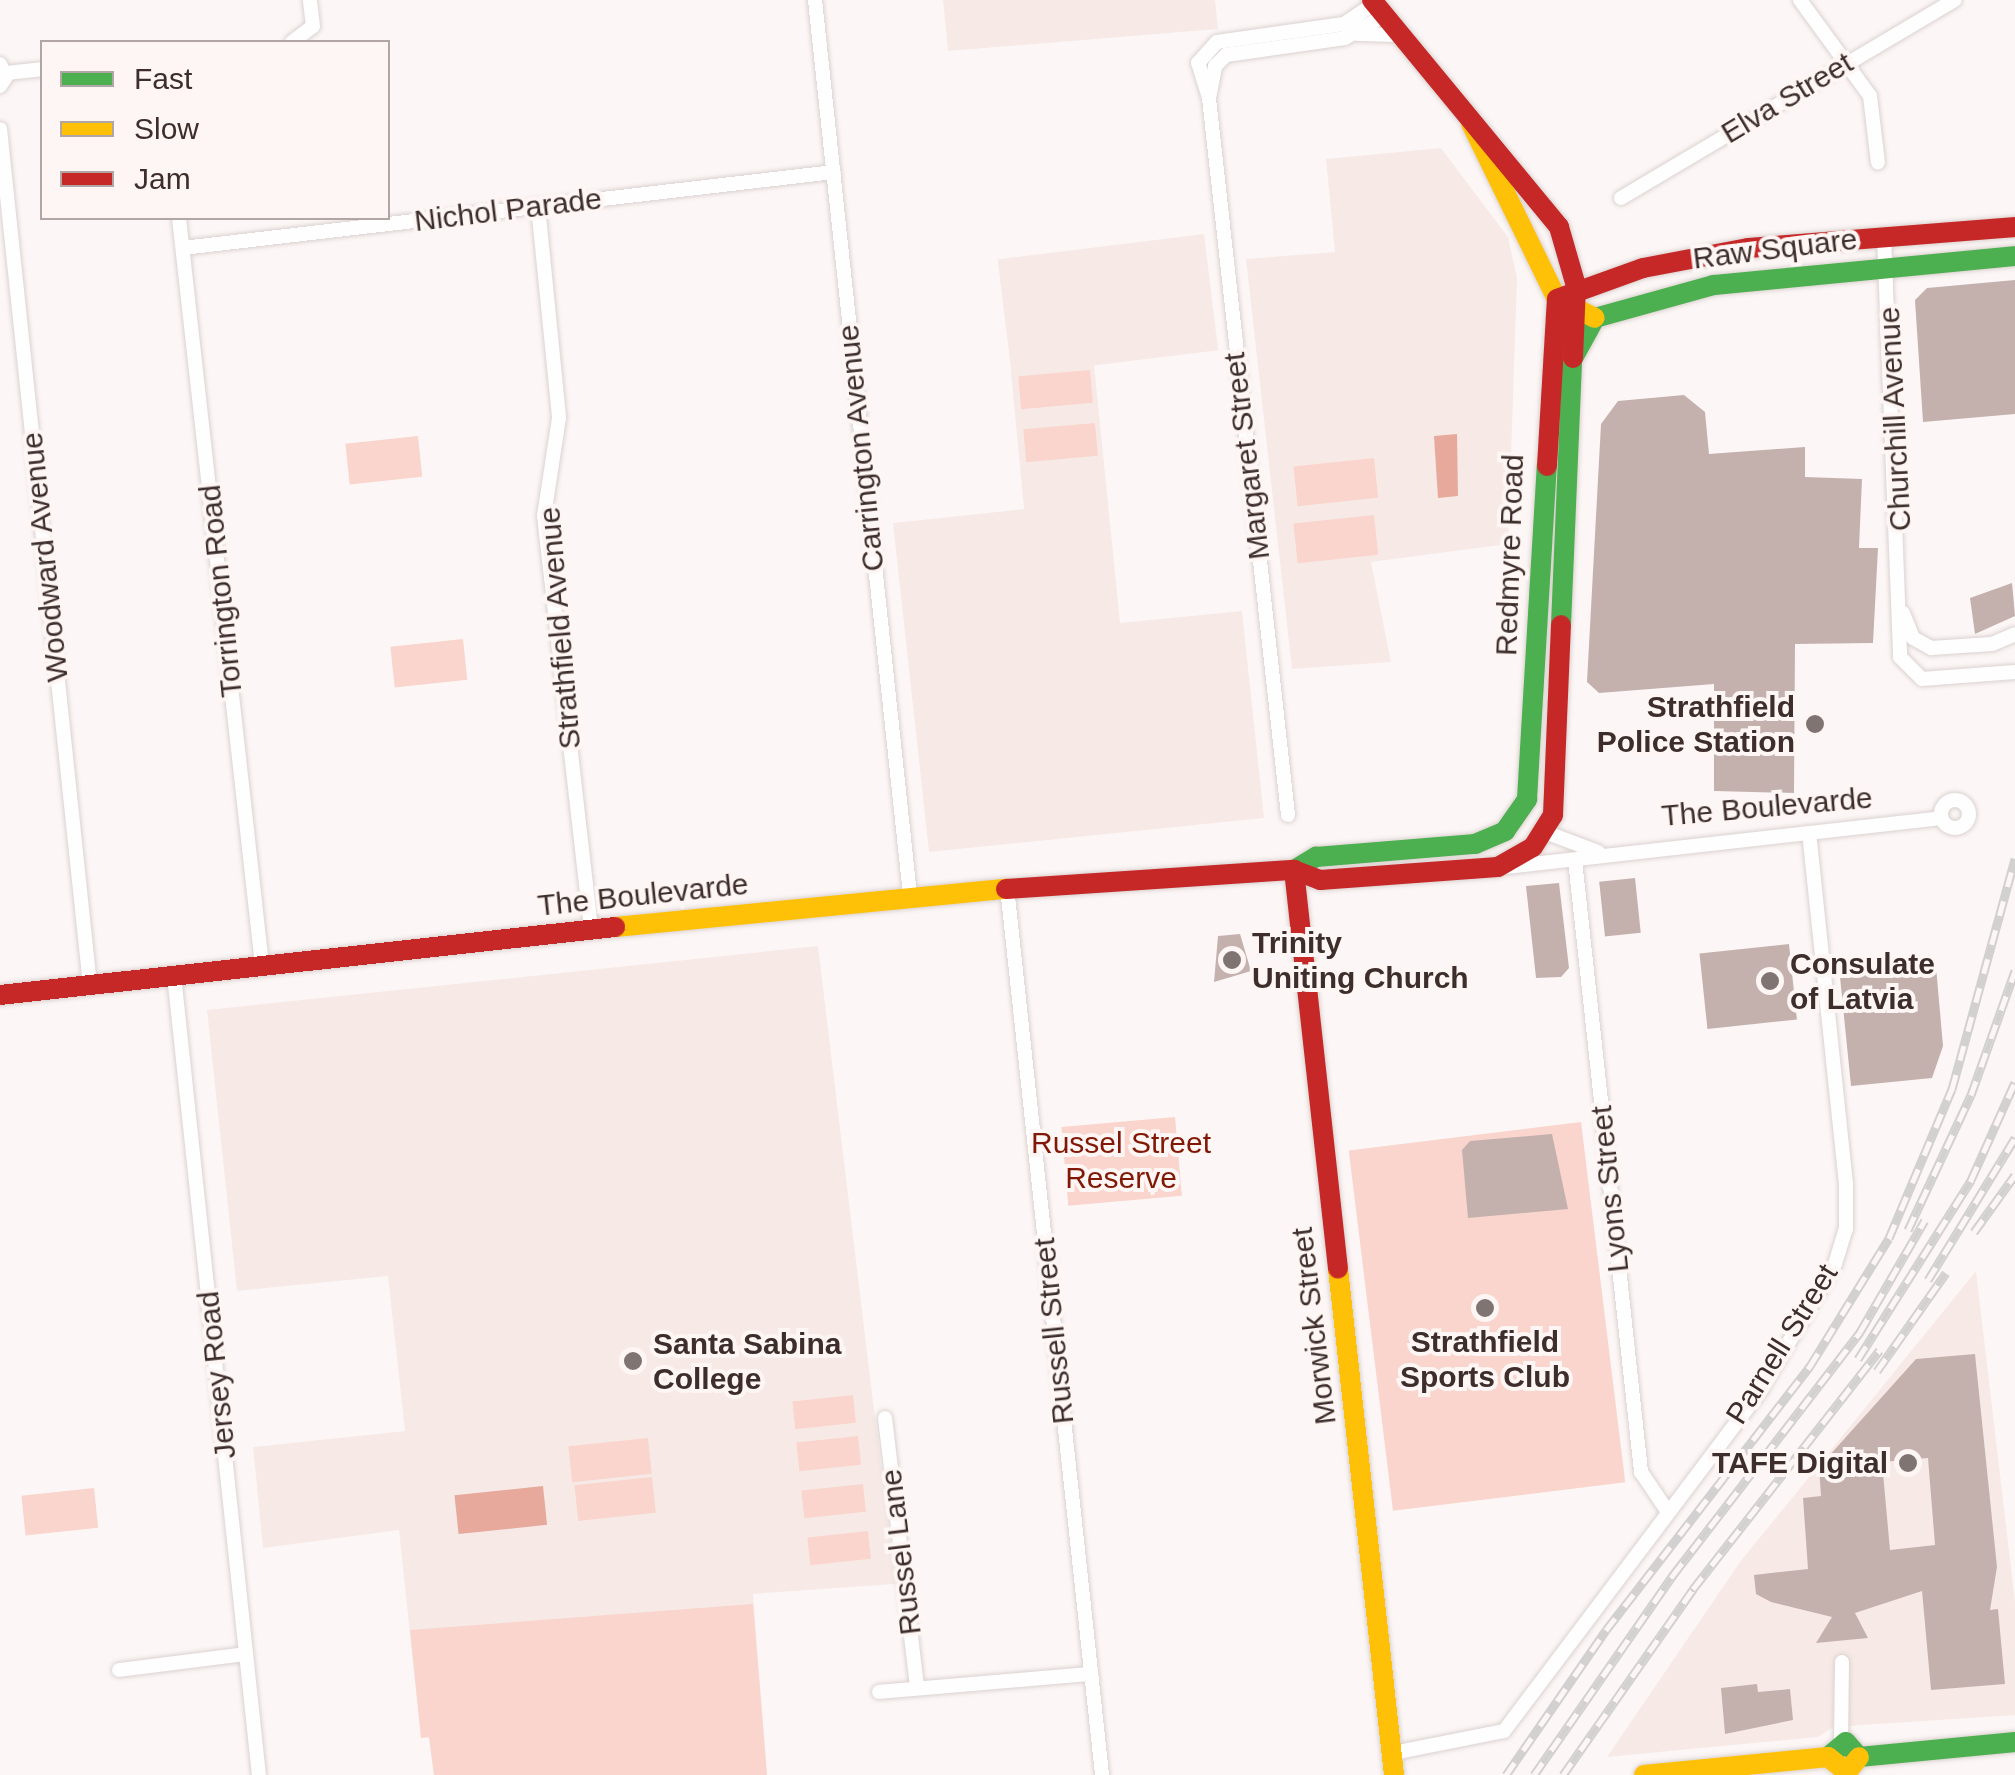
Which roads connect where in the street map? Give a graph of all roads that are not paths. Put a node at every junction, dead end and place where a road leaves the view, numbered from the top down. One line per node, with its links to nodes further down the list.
1 (310, 0): 8 (street)
2 (815, 0): 16 (street, Carrington Avenue)
3 (1800, 0): 9 (street)
4 (1955, 0): 9 (street, Elva Street)
5 (1377, 6): 6 (street, Margaret Street); 7 (main road); 12 (street, Margaret Street)
6 (1356, 34): 7 (street, Margaret Street); 12 (street, Margaret Street)
7 (1401, 34): 13 (main road)
8 (295, 40)
9 (1850, 61): 15 (street); 17 (street, Elva Street)
10 (40, 69): 11 (street)
11 (2, 74)
12 (1209, 98): 33 (street, Margaret Street)
13 (1471, 124): 25 (main road); 26 (main road)
14 (0, 129): 48 (street, Woodward Avenue)
15 (1878, 163)
16 (834, 172): 18 (street, Nichol Parade); 44 (street, Carrington Avenue)
17 (1621, 198)
18 (538, 206): 22 (street, Nichol Parade); 45 (street, Strathfield Avenue)
19 (179, 220): 22 (street, Torrington Road)
20 (2015, 227): 21 (main road, Raw Square)
21 (1884, 236): 24 (street, Churchill Avenue); 26 (main road, Raw Square)
22 (183, 248): 46 (street, Torrington Road)
23 (2015, 256): 24 (main road, Raw Square)
24 (1887, 266): 28 (main road, Raw Square); 30 (street, Churchill Avenue)
25 (1542, 272): 27 (main road); 29 (main road)
26 (1576, 286): 27 (main road); 28 (main road)
27 (1557, 299): 28 (main road); 29 (main road, Redmyre Road)
28 (1586, 316): 36 (main road, Redmyre Road)
29 (1549, 326): 35 (main road, Redmyre Road)
30 (1902, 603): 31 (street); 32 (street, Churchill Avenue)
31 (2014, 637)
32 (2015, 672)
33 (1288, 814)
34 (1941, 818): 37 (street, The Boulevarde)
35 (1504, 832): 38 (main road, The Boulevarde)
36 (1545, 832): 38 (main road); 39 (street, The Boulevarde); 41 (main road)
37 (1810, 833): 39 (street, The Boulevarde); 51 (street, Parnell Street)
38 (1454, 848): 42 (main road, The Boulevarde)
39 (1598, 852): 40 (street, The Boulevarde)
40 (1575, 860): 41 (street, The Boulevarde); 51 (street, Lyons Street)
41 (1498, 867): 42 (main road, The Boulevarde)
42 (1294, 870): 43 (main road, The Boulevarde); 60 (main road, Morwick Street)
43 (1007, 887): 44 (main road, The Boulevarde); 55 (street, Russell Street)
44 (910, 895): 45 (main road, The Boulevarde)
45 (591, 931): 46 (main road, The Boulevarde)
46 (262, 966): 47 (main road, The Boulevarde)
47 (174, 975): 48 (main road, The Boulevarde); 52 (street, Jersey Road)
48 (90, 984): 49 (main road, The Boulevarde)
49 (0, 994)
50 (886, 1418): 56 (street, Russel Lane)
51 (1666, 1509): 60 (street, Parnell Street)
52 (246, 1654): 54 (street); 63 (street, Jersey Road)
53 (1842, 1662): 59 (street)
54 (119, 1670)
55 (1091, 1674): 56 (street); 64 (street, Russell Street)
56 (917, 1686): 57 (street)
57 (879, 1692)
58 (2015, 1742): 61 (main road)
59 (1835, 1749): 61 (main road); 62 (main road)
60 (1393, 1753): 65 (main road, Morwick Street)
61 (1850, 1768)
62 (1689, 1773): 66 (main road)
63 (259, 1775)
64 (1102, 1775)
65 (1394, 1775)
66 (1644, 1775)

